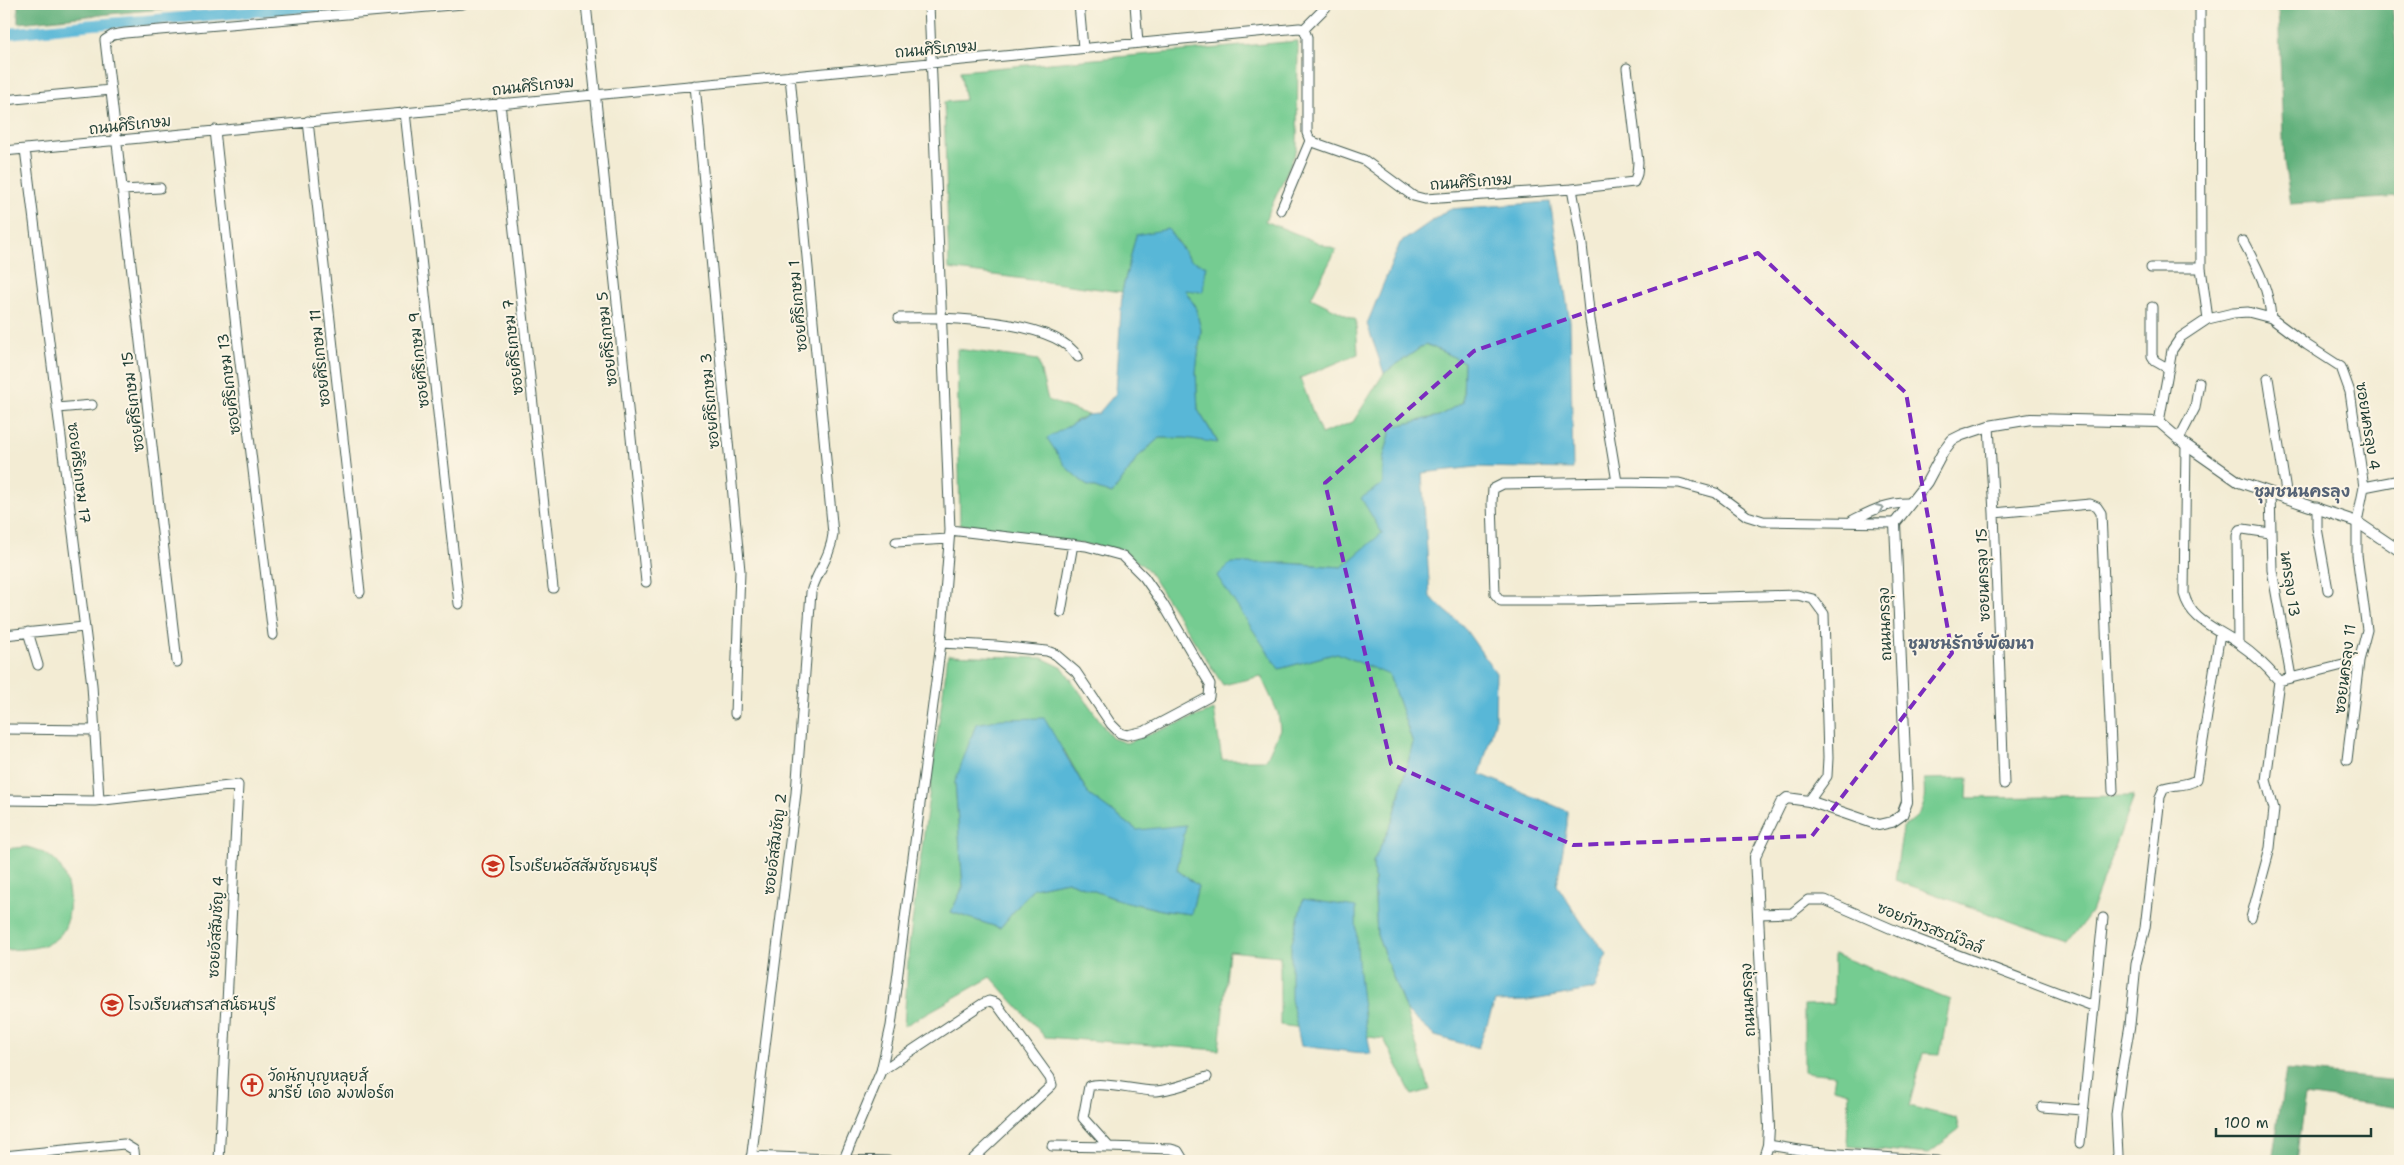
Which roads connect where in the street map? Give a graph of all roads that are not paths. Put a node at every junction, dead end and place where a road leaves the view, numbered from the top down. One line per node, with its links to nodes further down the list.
1 (463, 4): 8 (street)
2 (586, 4): 17 (street, ซอยศิริเกษม 5)
3 (929, 4): 12 (street)
4 (1079, 4): 11 (street)
5 (1135, 4): 10 (street)
6 (1330, 4): 9 (street)
7 (2200, 4): 33 (street)
8 (374, 7): 16 (street, ซอยศิริเกษม 15)
9 (1304, 29): 10 (street, ถนนศิริเกษม); 24 (street)
10 (1138, 43): 11 (street, ถนนศิริเกษม)
11 (1083, 48): 12 (street, ถนนศิริเกษม)
12 (931, 64): 14 (street, ถนนศิริเกษม); 35 (street)
13 (1627, 68): 28 (street, ถนนศิริเกษม)
14 (790, 76): 15 (street, ถนนศิริเกษม); 60 (street, ซอยศิริเกษม 1)
15 (695, 85): 17 (street, ถนนศิริเกษม); 83 (street, ซอยศิริเกษม 3)
16 (111, 90): 18 (street); 23 (street, ซอยศิริเกษม 15)
17 (596, 94): 19 (street, ถนนศิริเกษม); 65 (street, ซอยศิริเกษม 5)
18 (4, 100)
19 (500, 103): 20 (street, ถนนศิริเกษม); 66 (street, ซอยศิริเกษม 7)
20 (405, 112): 21 (street, ถนนศิริเกษม); 69 (street, ซอยศิริเกษม 9)
21 (308, 121): 22 (street, ถนนศิริเกษม); 68 (street, ซอยศิริเกษม 11)
22 (215, 130): 23 (street, ถนนศิริเกษม); 75 (street, ซอยศิริเกษม 13)
23 (117, 140): 25 (street, ถนนศิริเกษม); 29 (street, ซอยศิริเกษม 15)
24 (1310, 141): 28 (street, ถนนศิริเกษม); 30 (street)
25 (25, 149): 26 (street, ถนนศิริเกษม); 44 (street, ซอยศิริเกษม 17)
26 (4, 151)
27 (160, 188): 29 (street)
28 (1572, 189): 49 (street)
29 (122, 190): 79 (street, ซอยศิริเกษม 15)
30 (1281, 210)
31 (2243, 241): 37 (street)
32 (2152, 268): 33 (street)
33 (2201, 268): 38 (street)
34 (2152, 307): 40 (street)
35 (943, 317): 36 (street); 39 (street); 61 (street)
36 (899, 318)
37 (2271, 318): 38 (street, ซอยนครลุง 4); 50 (street, ซอยนครลุง 4)
38 (2208, 319): 40 (street, ซอยนครลุง 4)
39 (1078, 357)
40 (2169, 369): 45 (street, ซอยนครลุง 4)
41 (2268, 378): 52 (street)
42 (2199, 382): 47 (street)
43 (92, 405): 44 (street)
44 (57, 408): 71 (street, ซอยศิริเกษม 17)
45 (2159, 422): 46 (street); 47 (street)
46 (1988, 426): 53 (street); 55 (street, ซอยนครลุง 15)
47 (2183, 442): 51 (street); 73 (street)
48 (2400, 480): 50 (street)
49 (1616, 482): 56 (street); 91 (street)
50 (2364, 487): 57 (street, ซอยนครลุง 4)
51 (2270, 494): 52 (street); 59 (street, นครลุง 13)
52 (2287, 498): 54 (street)
53 (1911, 503): 56 (street, one-way to 53); 58 (street)
54 (2317, 507): 57 (street); 67 (street)
55 (1994, 513): 87 (street, ซอยนครลุง 15); 88 (street)
56 (1851, 521): 58 (street)
57 (2357, 522): 64 (street); 78 (street, ซอยนครลุง 11)
58 (1895, 523): 91 (street, ถนนนครลุง)
59 (2270, 533): 77 (street); 81 (street, นครลุง 13)
60 (833, 534): 106 (street, ซอยอัสสัมชัญ 2)
61 (949, 535): 62 (street); 63 (street); 76 (street)
62 (896, 542)
63 (1073, 544): 70 (street); 76 (street)
64 (2400, 551)
65 (646, 582)
66 (553, 588)
67 (2328, 590)
68 (360, 592)
69 (459, 604)
70 (1061, 612)
71 (84, 627): 72 (street); 85 (street, ซอยศิริเกษม 17)
72 (28, 632): 74 (street); 80 (street)
73 (2220, 633): 77 (street); 116 (street)
74 (4, 635)
75 (273, 635)
76 (941, 643): 96 (street)
77 (2238, 643): 82 (street)
78 (2359, 661): 81 (street); 86 (street, ซอยนครลุง 11)
79 (177, 662)
80 (38, 665)
81 (2291, 677): 82 (street)
82 (2279, 681): 94 (street)
83 (735, 714)
84 (4, 728): 85 (street)
85 (94, 730): 90 (street, ซอยศิริเกษม 17)
86 (2347, 760)
87 (2004, 784)
88 (2113, 791)
89 (4, 800): 90 (street)
90 (99, 800): 109 (street, ซอยอัสสัมชัญ 4)
91 (1809, 801): 92 (street, ถนนนครลุง)
92 (1759, 914): 95 (street, ซอยภัทรสรณ์วิลล์); 101 (street, ถนนนครลุง)
93 (2103, 918): 95 (street)
94 (2251, 918)
95 (2092, 1006): 99 (street)
96 (881, 1071): 107 (street); 111 (street)
97 (1207, 1077): 103 (street)
98 (2042, 1107): 99 (street)
99 (2082, 1110): 100 (street)
100 (2080, 1143)
101 (1768, 1145): 104 (street); 113 (street, ถนนนครลุง)
102 (1052, 1146): 103 (street)
103 (1109, 1146): 112 (street)
104 (1812, 1152): 114 (street); 115 (street)
105 (4, 1156): 108 (street)
106 (751, 1159): 107 (street)
107 (844, 1159): 110 (street)
108 (136, 1161)
109 (218, 1161)
110 (888, 1161)
111 (971, 1161)
112 (1184, 1161)
113 (1763, 1161)
114 (1818, 1161)
115 (1937, 1161)
116 (2115, 1161)

